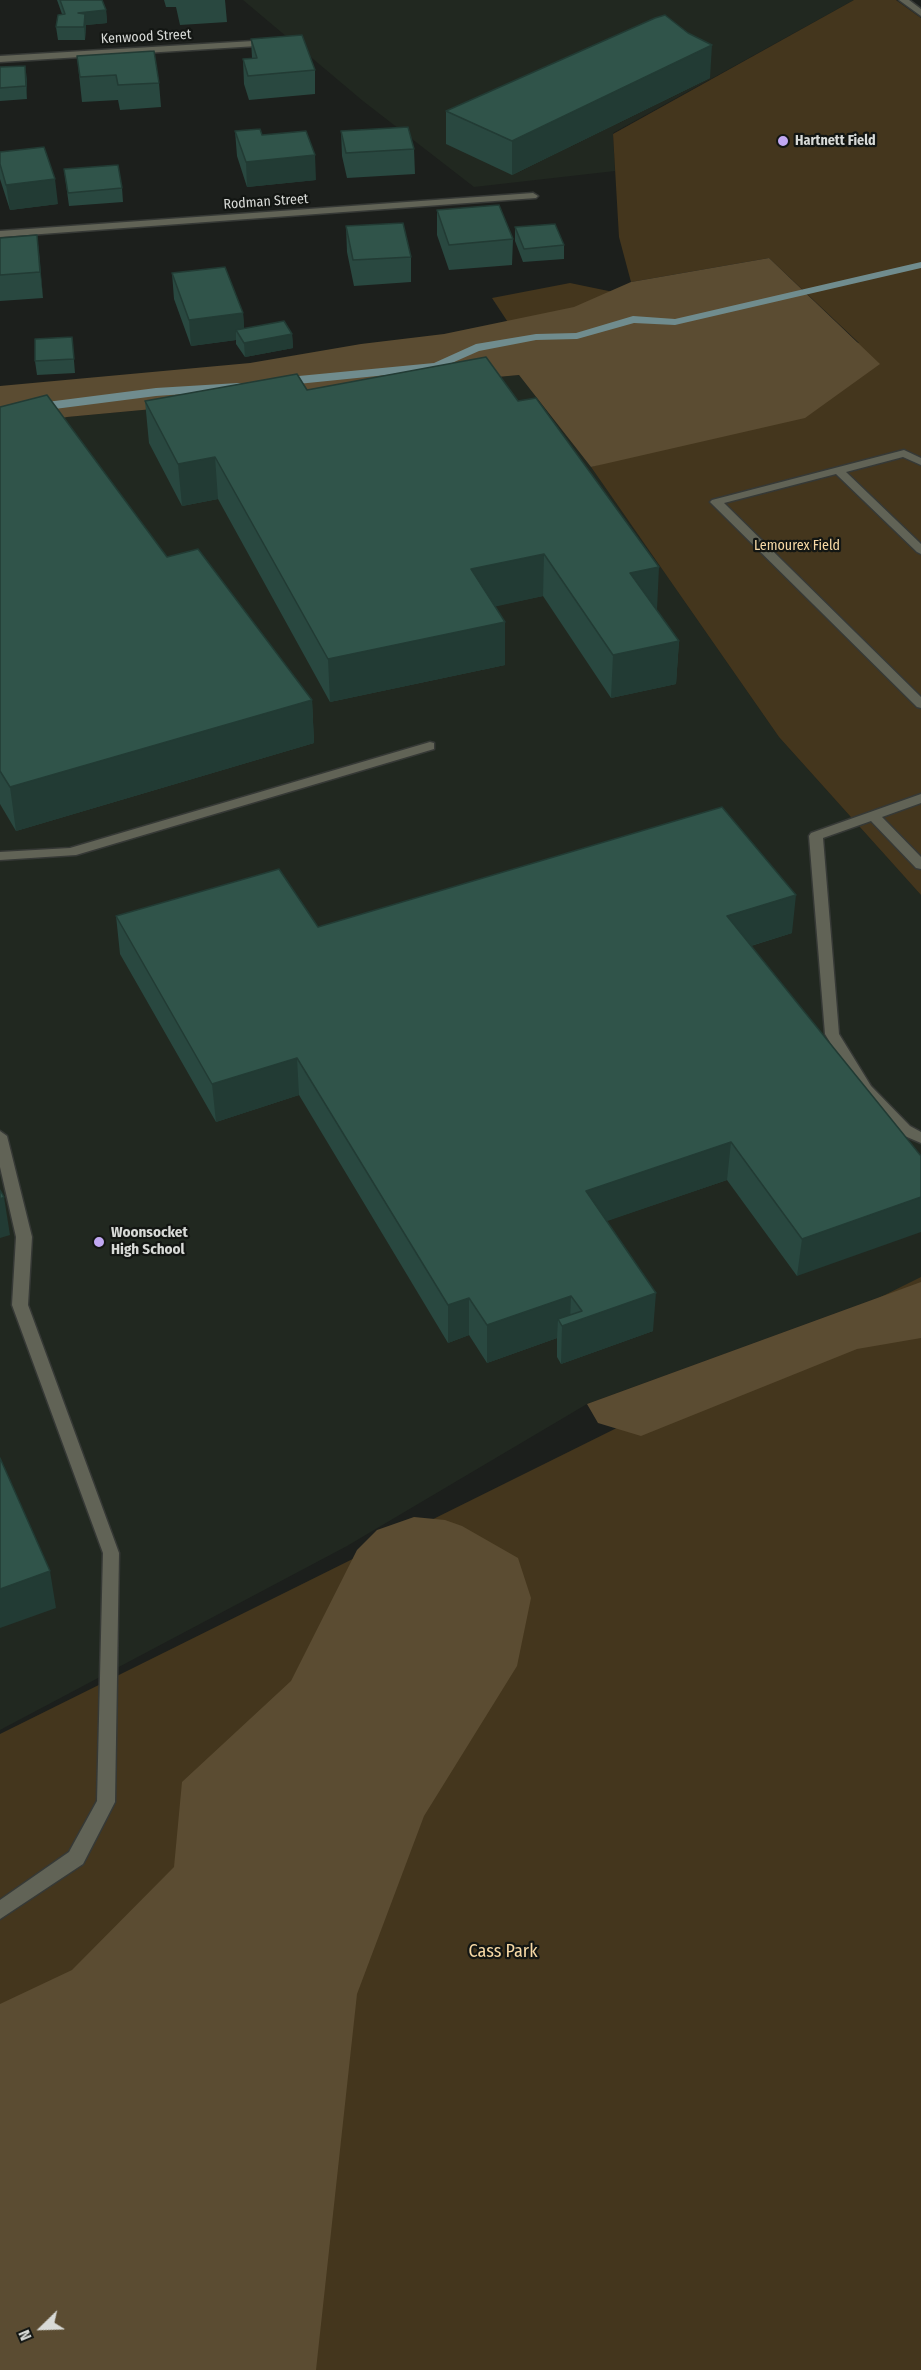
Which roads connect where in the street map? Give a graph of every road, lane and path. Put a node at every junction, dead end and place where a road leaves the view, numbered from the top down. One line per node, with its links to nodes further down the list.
1 (903, 0): 2 (street)
2 (921, 13)
3 (281, 43): 4 (street, Kenwood Street)
4 (0, 59)
5 (533, 196): 6 (street, Rodman Street)
6 (0, 234)
7 (921, 462): 8 (street)
8 (838, 470): 9 (street); 10 (street)
9 (921, 549)
10 (921, 704)
11 (430, 746): 14 (street)
12 (921, 798): 13 (street)
13 (873, 815): 15 (street); 17 (street)
14 (0, 856)
15 (921, 865)
16 (0, 1136): 18 (street)
17 (921, 1138)
18 (0, 1911)

